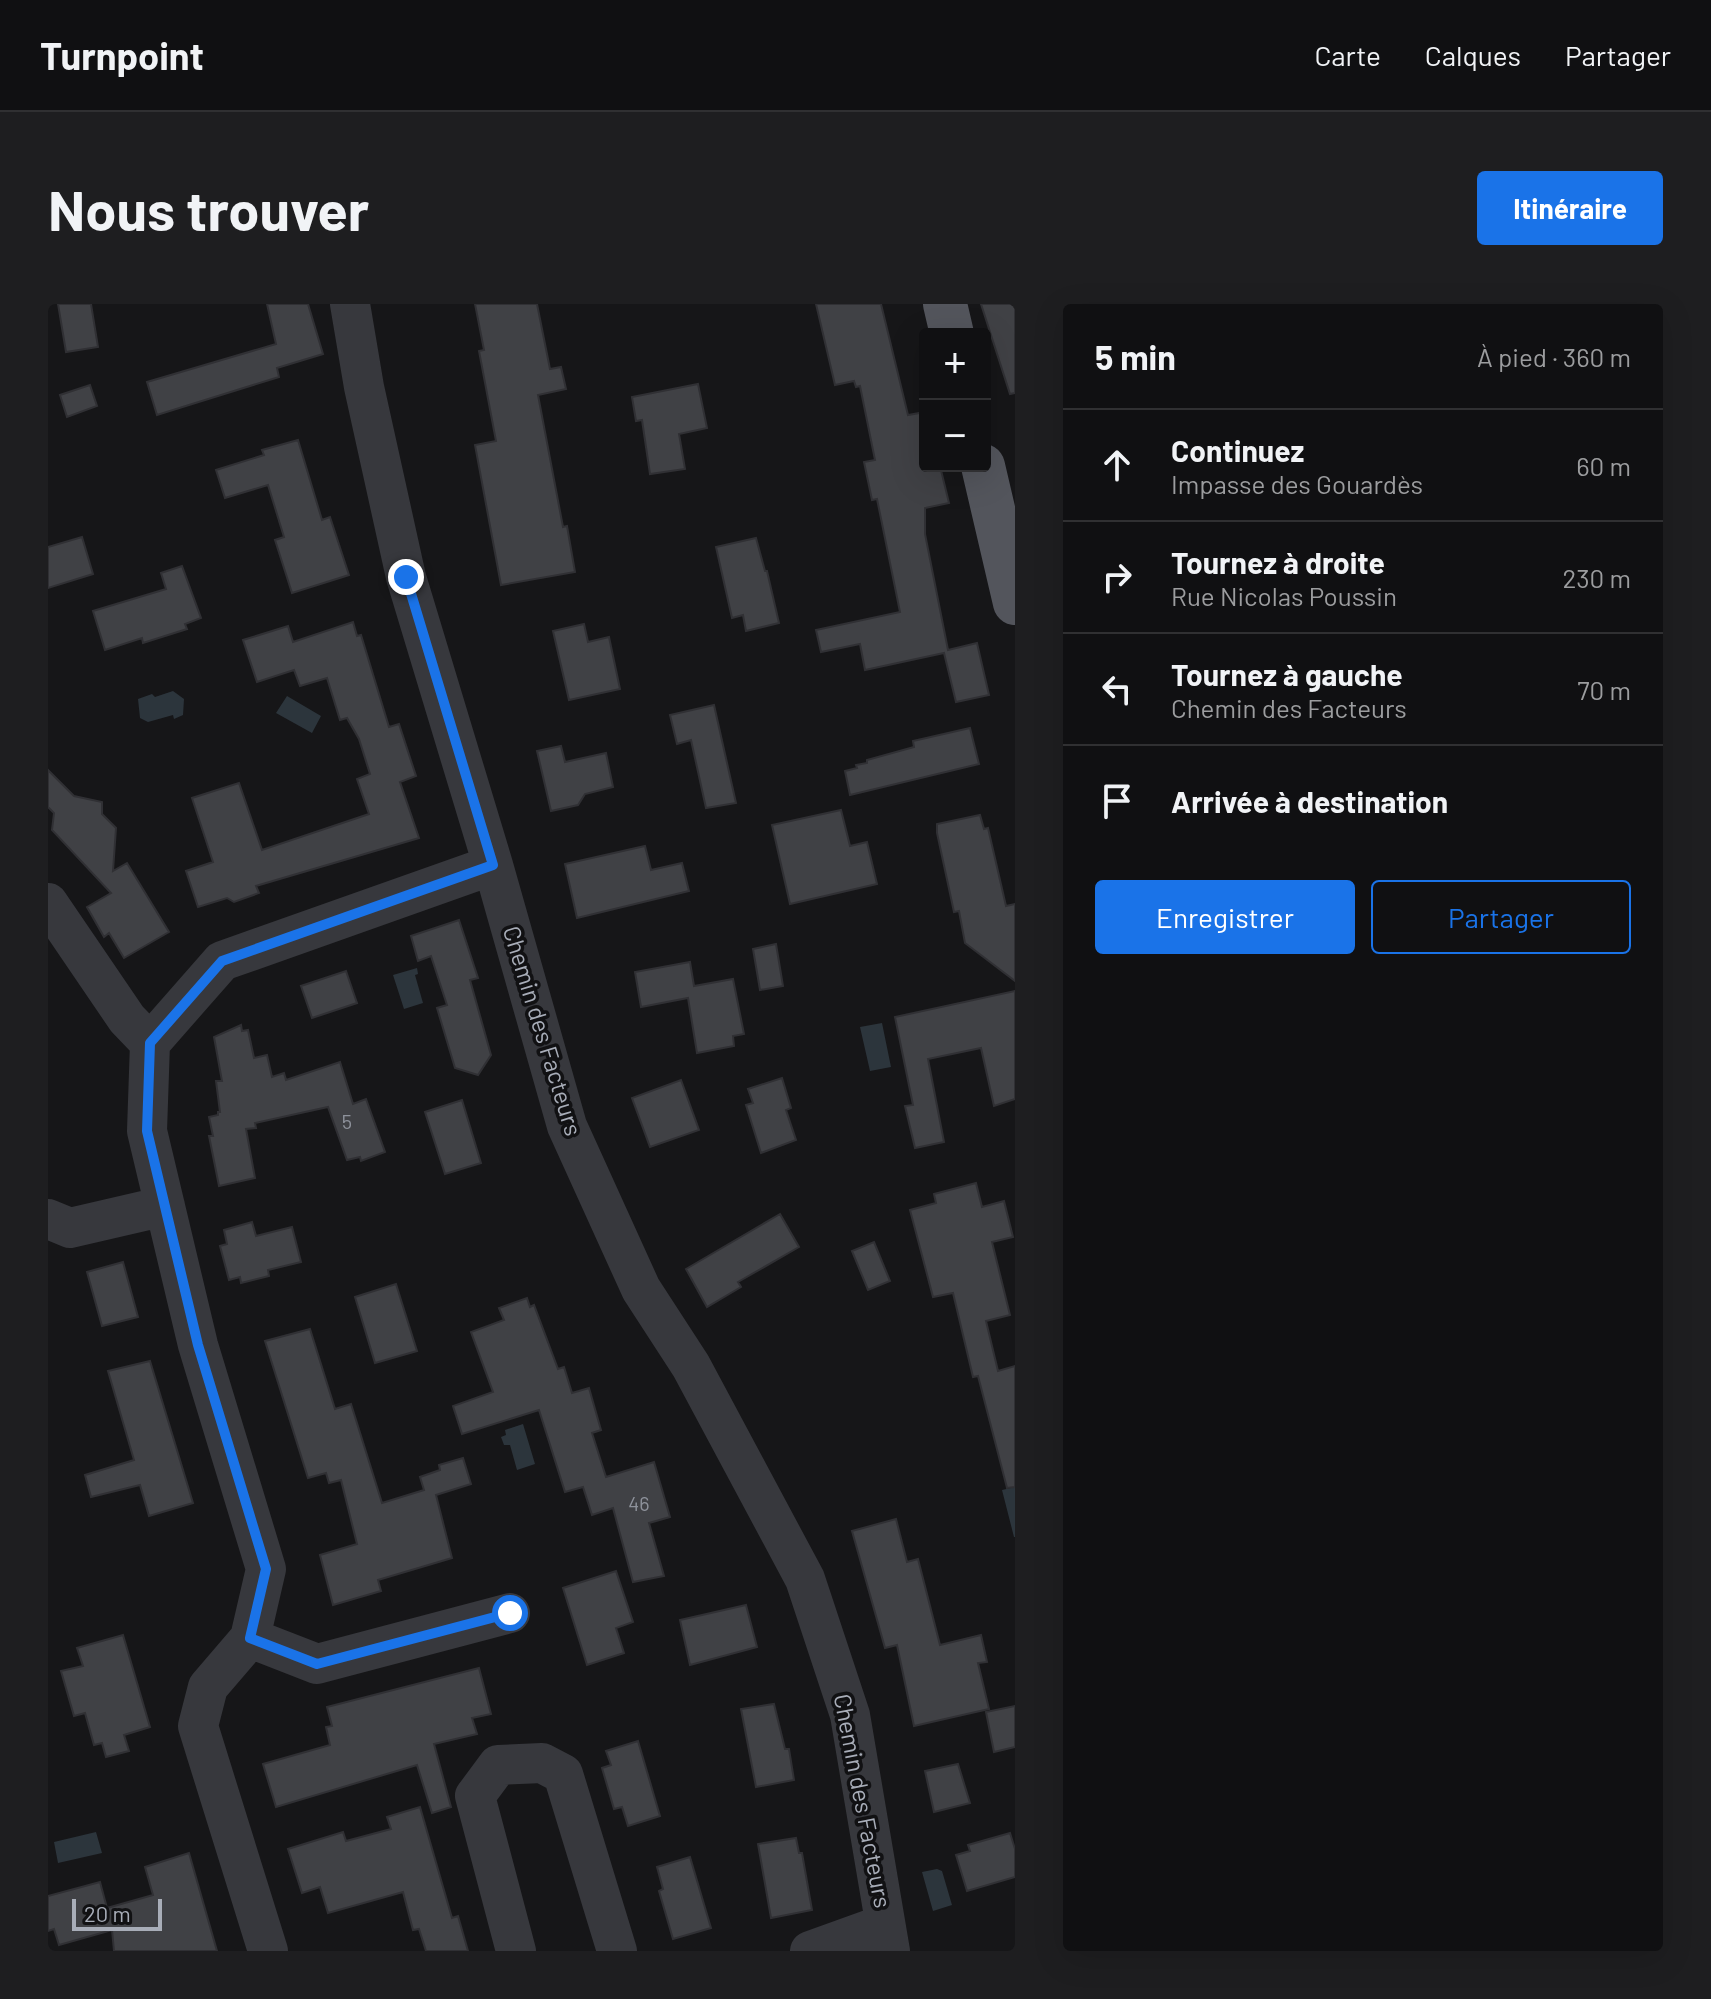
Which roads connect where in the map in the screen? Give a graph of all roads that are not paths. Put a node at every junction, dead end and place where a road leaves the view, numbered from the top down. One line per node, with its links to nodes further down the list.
1 (350, 304): 6 (street, Chemin des Facteurs)
2 (945, 304): 3 (main road)
3 (951, 328)
4 (984, 472): 5 (main road)
5 (1015, 603)
6 (493, 865): 8 (street); 13 (street, Chemin des Facteurs)
7 (48, 903): 8 (street)
8 (150, 1043): 9 (street)
9 (165, 1206): 10 (street); 12 (street)
10 (48, 1219)
11 (510, 1613): 12 (street)
12 (250, 1638): 14 (street)
13 (888, 1937): 17 (street)
14 (268, 1951)
15 (516, 1951): 16 (street)
16 (617, 1951)
17 (810, 1951)

